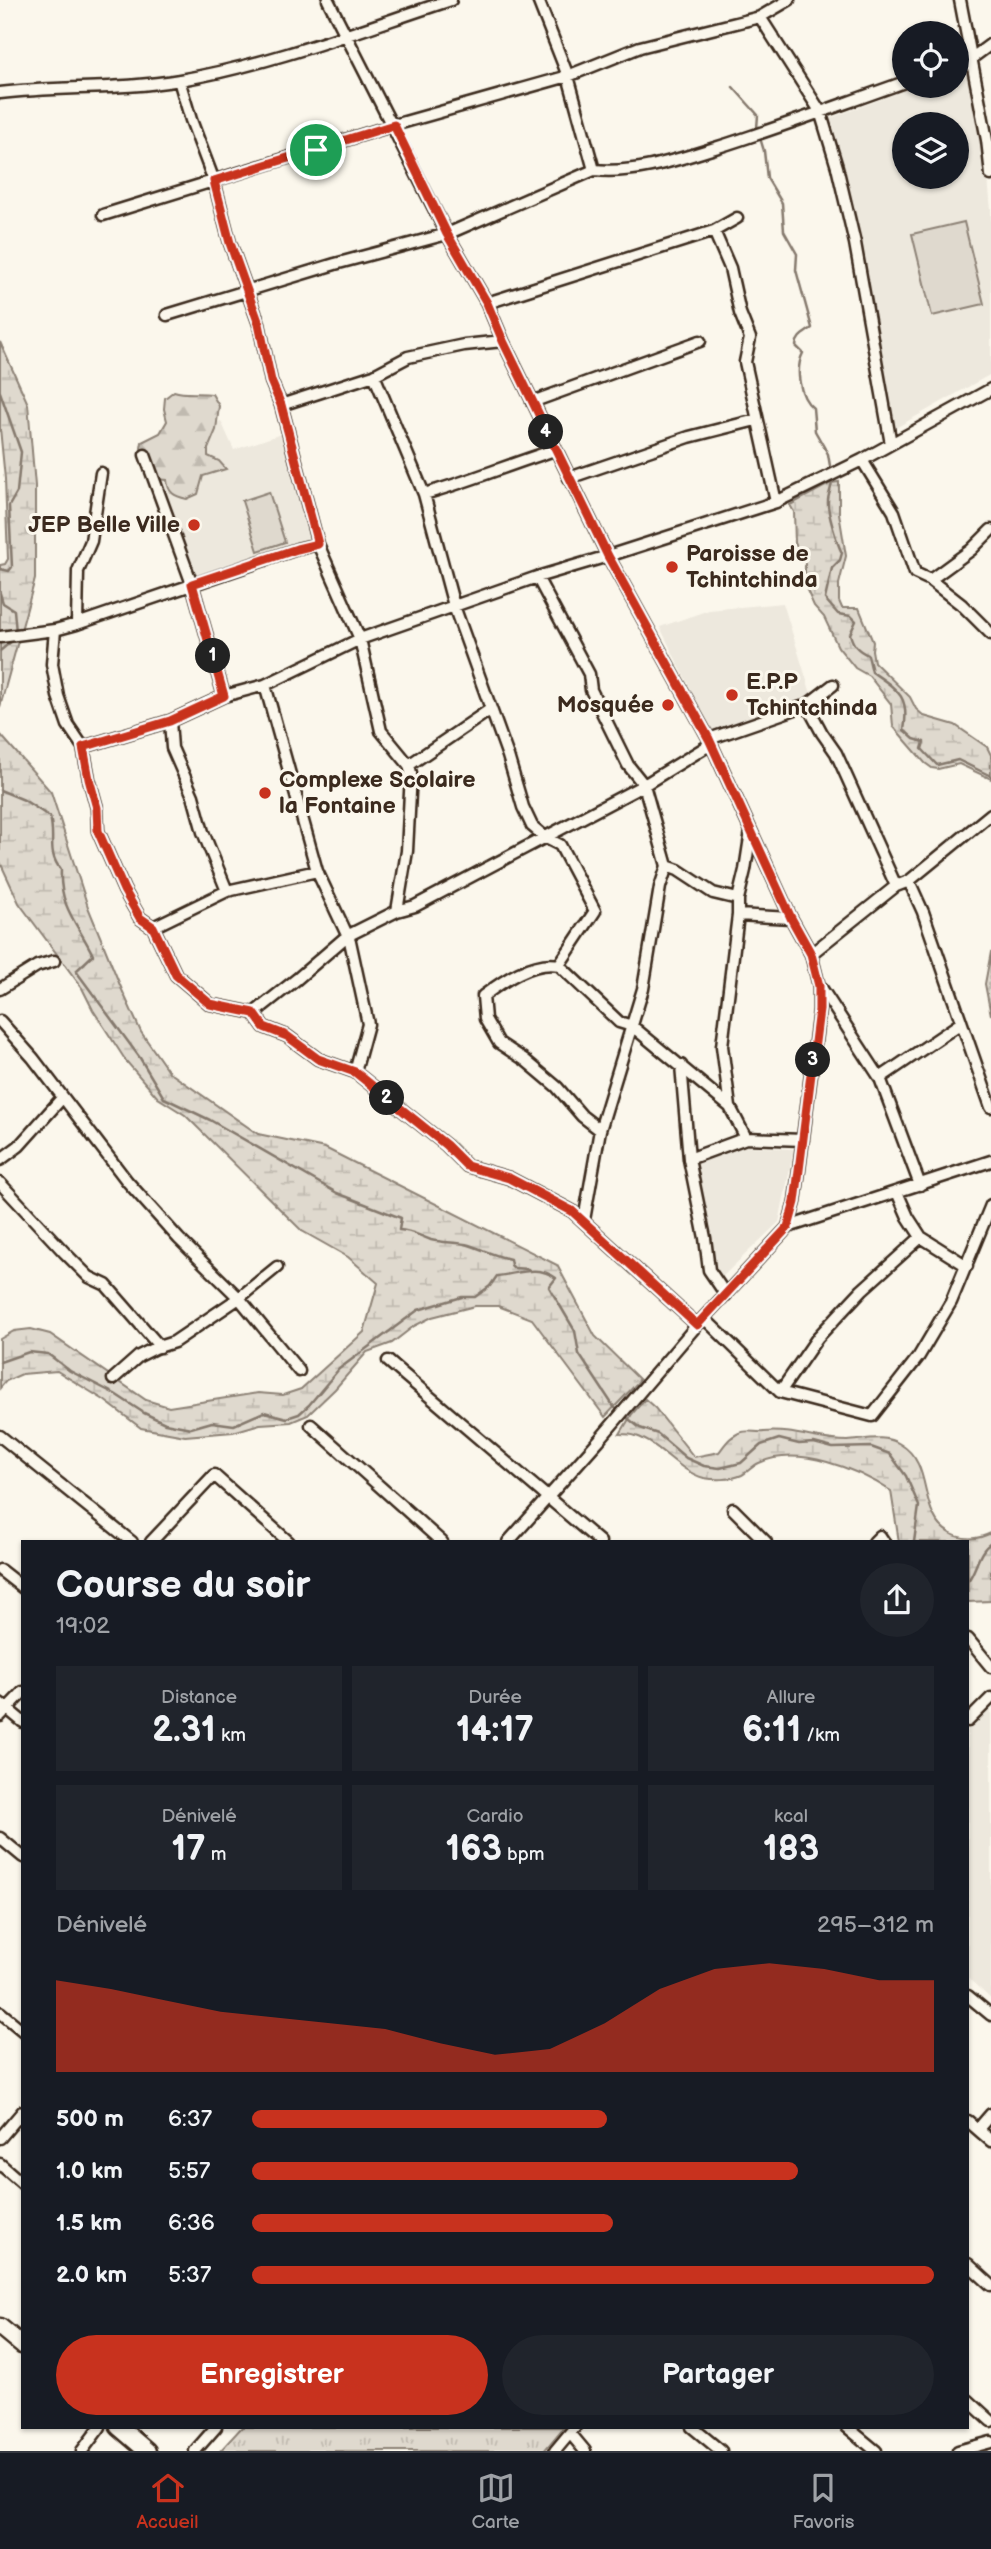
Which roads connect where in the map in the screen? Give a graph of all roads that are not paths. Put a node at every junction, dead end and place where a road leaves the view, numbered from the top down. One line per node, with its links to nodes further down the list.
1 (328, 0): 7 (street)
2 (451, 0): 7 (street)
3 (538, 0): 11 (street)
4 (789, 0): 6 (street)
5 (960, 0): 9 (street)
6 (760, 17): 11 (street); 15 (street)
7 (346, 34): 12 (street); 16 (street)
8 (991, 44): 9 (street)
9 (972, 58): 10 (street); 17 (street)
10 (969, 59)
11 (568, 76): 16 (street); 18 (street)
12 (179, 80): 14 (street); 20 (street)
13 (892, 86): 15 (street)
14 (0, 93)
15 (820, 111): 18 (street); 35 (street)
16 (394, 125): 20 (street); 24 (street)
17 (989, 139): 19 (street)
18 (594, 170): 24 (street)
19 (991, 175)
20 (214, 181): 21 (street); 25 (street)
21 (103, 215)
22 (737, 218): 23 (street)
23 (713, 231): 26 (street); 34 (street)
24 (447, 234): 25 (street); 26 (street)
25 (247, 291): 27 (street); 33 (street)
26 (487, 303): 28 (street)
27 (167, 315)
28 (503, 341): 30 (street); 32 (street)
29 (700, 341): 32 (street)
30 (374, 375): 33 (street); 41 (street)
31 (991, 389): 35 (street)
32 (532, 402): 36 (street)
33 (281, 405): 44 (street)
34 (756, 420): 40 (street); 42 (street)
35 (891, 444): 38 (street)
36 (555, 450): 40 (street); 41 (street)
37 (145, 455): 48 (street)
38 (862, 460): 42 (street); 47 (street)
39 (101, 473): 50 (street)
40 (569, 478): 45 (street)
41 (424, 495): 49 (street)
42 (776, 502): 45 (street)
43 (991, 530): 47 (street)
44 (318, 544): 48 (street); 54 (street)
45 (608, 556): 46 (street); 61 (street)
46 (537, 576): 49 (street); 64 (street)
47 (930, 580): 52 (street)
48 (192, 584): 50 (street); 57 (street)
49 (454, 606): 54 (street); 59 (street)
50 (77, 624): 51 (street)
51 (55, 629): 53 (street); 62 (street)
52 (991, 634)
53 (0, 636)
54 (360, 639): 55 (street); 63 (street)
55 (265, 685): 57 (street); 69 (street)
56 (833, 685): 58 (street)
57 (224, 696): 60 (street)
58 (807, 705): 61 (street); 71 (street)
59 (491, 709): 63 (street); 67 (street)
60 (170, 721): 62 (street); 72 (street)
61 (710, 741): 64 (street); 66 (street)
62 (83, 747): 77 (street)
63 (409, 765): 74 (street)
64 (643, 785): 67 (street); 68 (street)
65 (991, 814): 70 (street)
66 (751, 831): 73 (street); 76 (street)
67 (546, 838): 74 (street); 81 (street)
68 (667, 866): 73 (street); 87 (street)
69 (317, 871): 72 (street); 78 (street)
70 (909, 881): 71 (street); 86 (street)
71 (896, 886): 79 (street)
72 (227, 891): 77 (street)
73 (738, 899): 75 (street)
74 (397, 911): 78 (street)
75 (738, 915): 76 (street); 92 (street)
76 (791, 918): 79 (street)
77 (153, 927): 84 (street)
78 (347, 936): 84 (street); 89 (street)
79 (811, 954): 82 (street)
80 (54, 961): 83 (street)
81 (559, 965): 87 (street); 94 (street)
82 (819, 986): 90 (street); 96 (street)
83 (0, 989)
84 (254, 1013): 89 (street)
85 (0, 1021): 91 (street)
86 (961, 1023): 90 (street); 93 (street)
87 (632, 1027): 88 (street); 94 (street)
88 (681, 1065): 92 (street); 97 (street)
89 (355, 1072): 104 (street)
90 (880, 1078): 101 (street)
91 (62, 1098): 98 (street); 110 (street)
92 (730, 1107): 95 (street)
93 (991, 1107)
94 (600, 1130): 104 (street)
95 (746, 1138): 96 (street); 97 (street)
96 (803, 1140): 105 (street)
97 (689, 1159): 109 (street)
98 (0, 1160)
99 (991, 1161): 101 (street)
100 (0, 1183): 112 (street)
101 (920, 1185): 102 (street)
102 (897, 1192): 105 (street); 106 (street)
103 (991, 1205): 107 (street)
104 (584, 1220): 111 (street)
105 (788, 1227): 109 (street)
106 (921, 1237): 107 (street); 116 (street)
107 (967, 1266): 116 (street)
108 (277, 1267): 110 (street)
109 (726, 1294): 111 (street)
110 (239, 1298): 112 (street); 114 (street)
111 (701, 1322): 116 (street); 119 (street)
112 (160, 1347): 115 (street)
113 (388, 1362): 119 (street)
114 (299, 1371)
115 (114, 1379)
116 (780, 1392)
117 (311, 1425): 124 (street)
118 (0, 1436): 121 (street)
119 (549, 1498): 125 (street); 126 (street)
120 (733, 1509): 127 (street)
121 (130, 1540)
122 (153, 1540): 123 (street)
123 (287, 1540)
124 (440, 1540)
125 (510, 1540)
126 (598, 1540)
127 (764, 1540)
128 (0, 1570): 129 (street)
129 (21, 1586)
130 (969, 1640): 131 (street)
131 (991, 1667)
132 (21, 1694): 134 (street)
133 (991, 1698): 135 (street)
134 (2, 1709): 136 (street)
135 (969, 1720)
136 (21, 1721)
137 (0, 1838): 138 (street)
138 (21, 1855)
139 (969, 1997): 141 (street)
140 (0, 2012): 142 (street)
141 (991, 2015)
142 (21, 2029)
143 (21, 2113): 147 (street)
144 (991, 2114): 146 (street)
145 (969, 2122): 146 (street)
146 (978, 2129): 148 (street)
147 (0, 2138)
148 (991, 2141)
149 (0, 2164): 150 (street)
150 (21, 2182)
151 (969, 2265): 152 (street)
152 (991, 2285)
153 (0, 2327): 154 (main road)
154 (21, 2345)
155 (969, 2401): 156 (street)
156 (991, 2421)
157 (98, 2429): 164 (street)
158 (120, 2429): 165 (main road)
159 (214, 2429): 166 (street)
160 (694, 2429): 169 (street)
161 (849, 2429): 170 (street)
162 (573, 2430): 167 (street); 168 (street)
163 (991, 2442): 171 (street)
164 (82, 2451)
165 (147, 2451)
166 (195, 2451)
167 (555, 2451)
168 (585, 2451)
169 (721, 2451)
170 (876, 2451)
171 (958, 2451)

